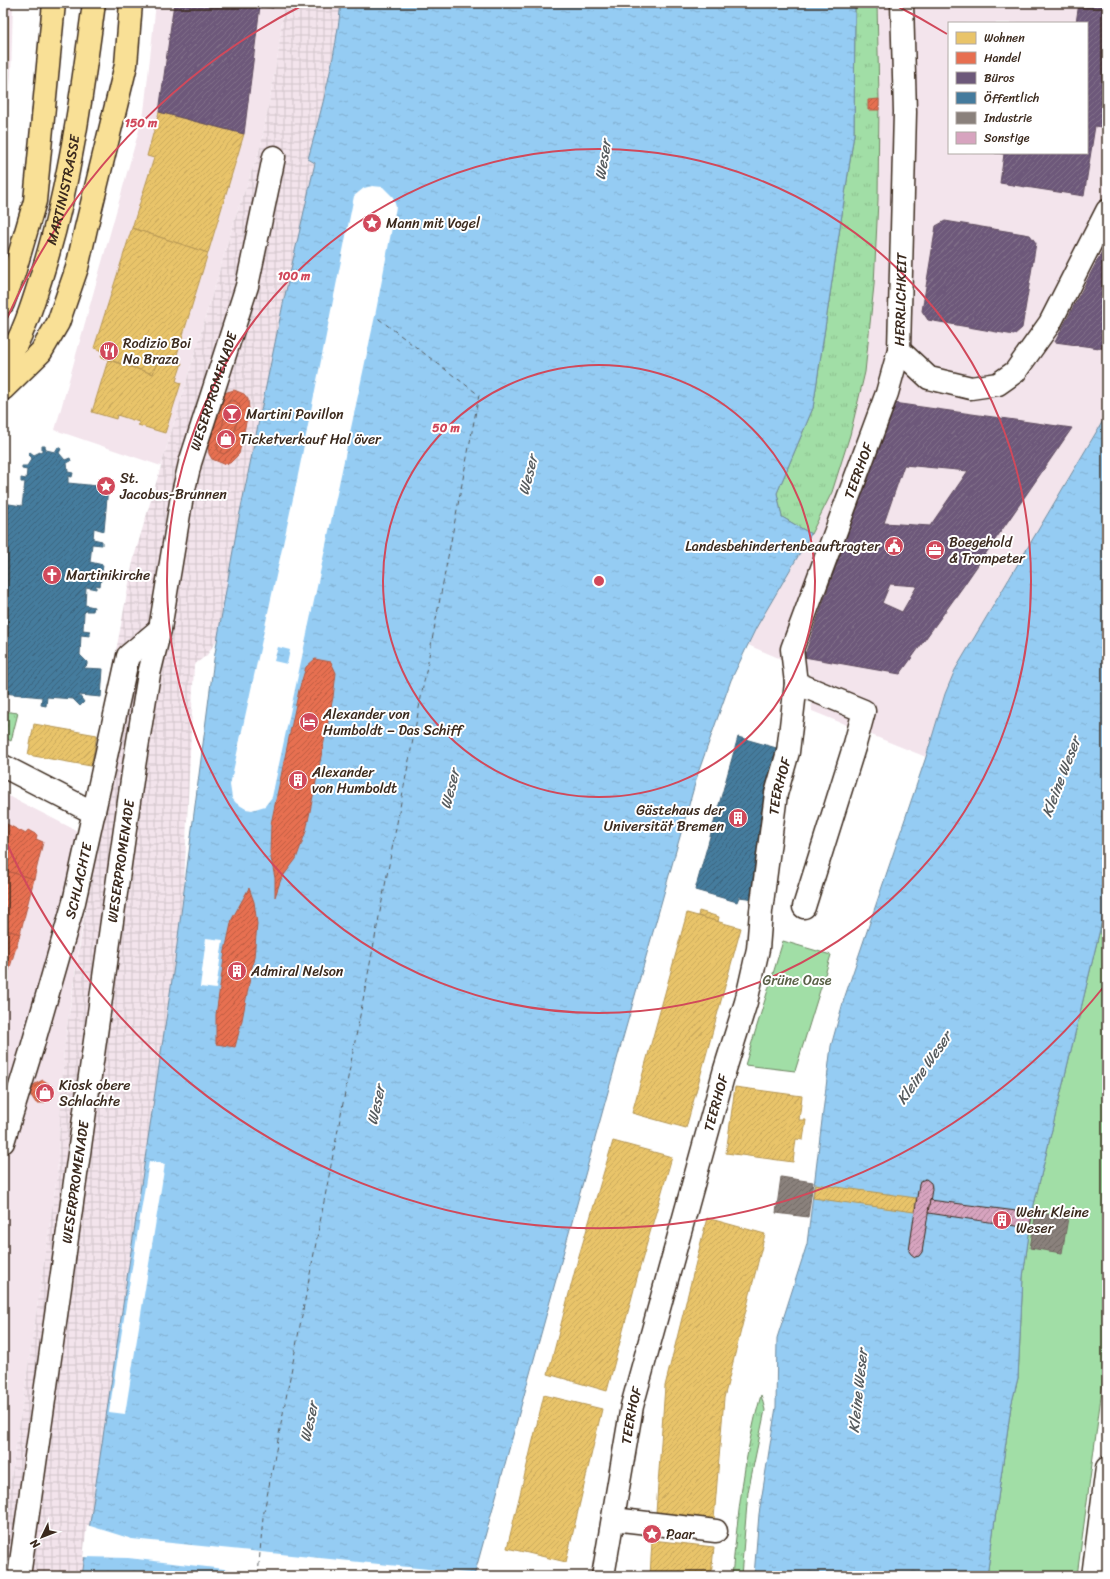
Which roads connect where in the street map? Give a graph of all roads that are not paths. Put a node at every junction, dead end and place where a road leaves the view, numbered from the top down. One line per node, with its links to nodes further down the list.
1 (54, 3): 7 (main road)
2 (94, 3): 9 (main road, MARTINISTRASSE)
3 (131, 3): 10 (main road)
4 (902, 3): 8 (street, HERRLICHKEIT)
5 (274, 157): 11 (street, WESERPROMENADE)
6 (1107, 212): 8 (street, HERRLICHKEIT)
7 (3, 303)
8 (899, 350): 12 (street, TEERHOF)
9 (3, 368)
10 (3, 389)
11 (160, 629): 14 (street, SCHLACHTE); 21 (street, WESERPROMENADE)
12 (796, 683): 15 (street); 19 (street, TEERHOF)
13 (8, 768): 14 (street)
14 (94, 813): 16 (street, SCHLACHTE)
15 (804, 907)
16 (3, 1142)
17 (1107, 1468): 18 (street)
18 (1104, 1506): 23 (street)
19 (613, 1519): 20 (street); 22 (street, TEERHOF)
20 (716, 1531)
21 (19, 1576)
22 (603, 1576)
23 (1092, 1576)

